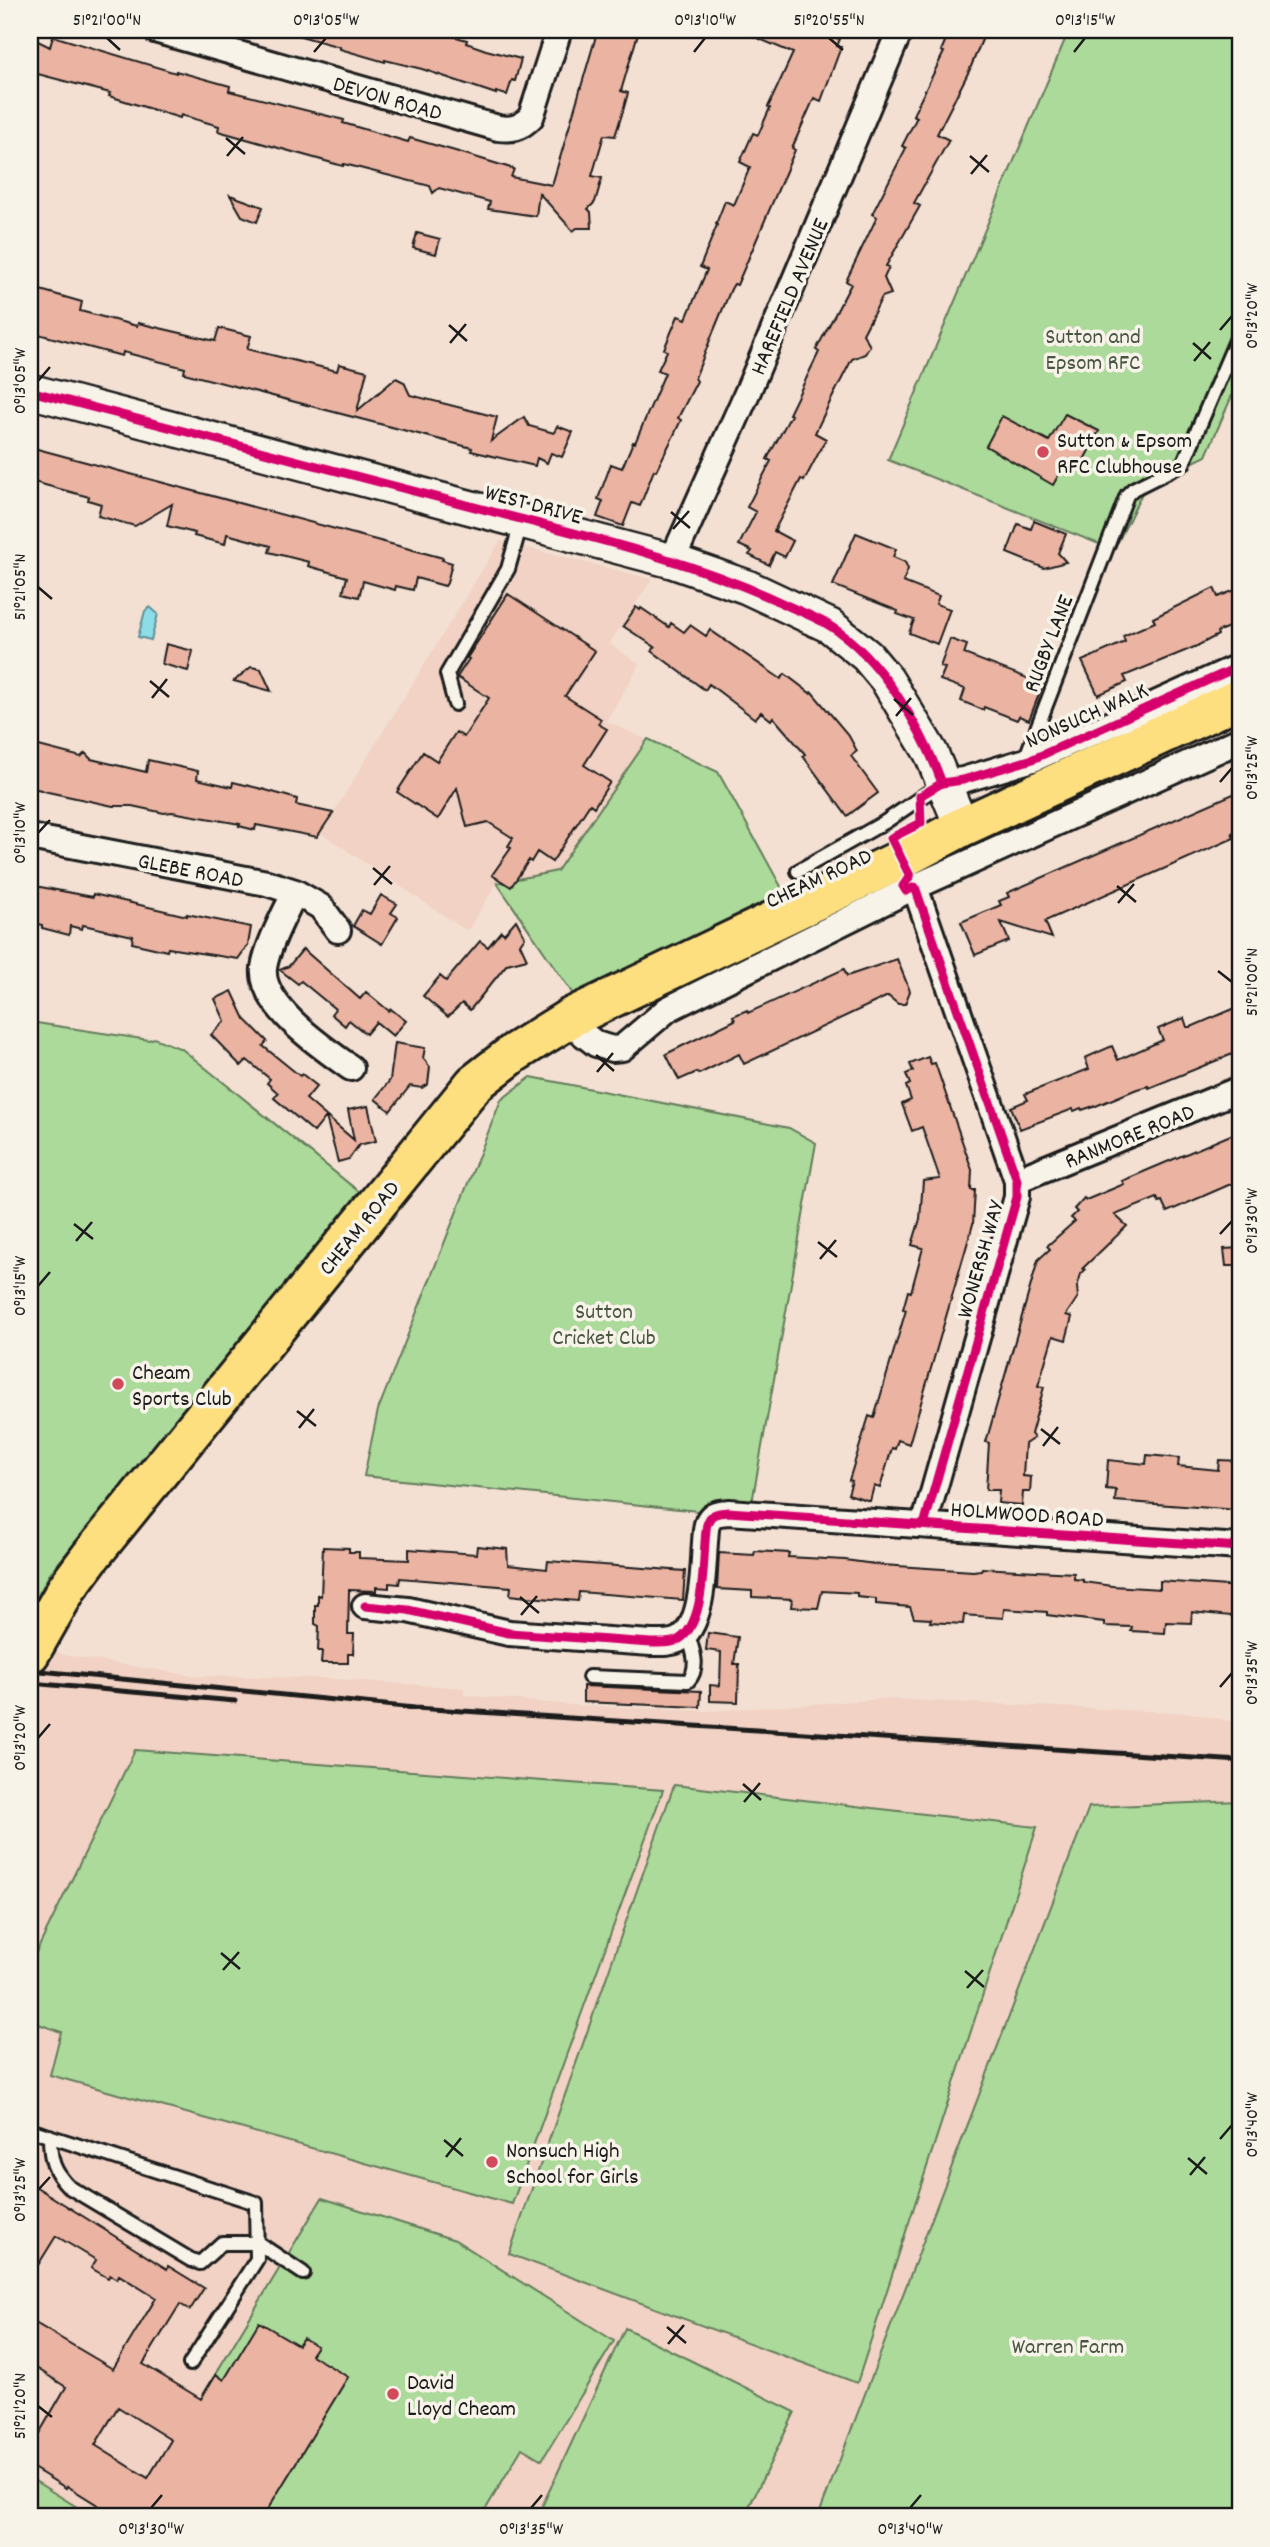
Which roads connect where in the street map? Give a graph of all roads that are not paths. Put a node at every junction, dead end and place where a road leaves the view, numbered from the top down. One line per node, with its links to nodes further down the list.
1 (155, 30): 2 (street, DEVON ROAD)
2 (559, 30)
3 (901, 30): 7 (street, HAREFIELD AVENUE)
4 (1240, 331): 12 (lane, RUGBY LANE)
5 (30, 391): 6 (street, WEST DRIVE)
6 (522, 519): 7 (street, WEST DRIVE); 10 (lane)
7 (672, 561): 13 (street, WEST DRIVE)
8 (1240, 666): 12 (street, NONSUCH WALK)
9 (1240, 698): 14 (highway, CHEAM ROAD)
10 (455, 704)
11 (1240, 740): 17 (street)
12 (1024, 762): 13 (street, NONSUCH WALK)
13 (942, 783): 14 (street, WEST DRIVE); 16 (lane)
14 (962, 827): 20 (highway, CHEAM ROAD)
15 (30, 838): 18 (street, GLEBE ROAD)
16 (798, 871)
17 (915, 887): 20 (street); 23 (street, WONERSH WAY)
18 (295, 892): 19 (street, GLEBE ROAD); 21 (street)
19 (338, 930)
20 (572, 1017): 28 (highway, CHEAM ROAD)
21 (351, 1068)
22 (1240, 1089): 23 (street, RANMORE ROAD)
23 (1017, 1181): 24 (street, WONERSH WAY)
24 (924, 1525): 25 (street, HOLMWOOD ROAD); 27 (street, HOLMWOOD ROAD)
25 (1240, 1548)
26 (365, 1606): 27 (street)
27 (687, 1632): 29 (lane)
28 (34, 1644)
29 (589, 1676)
30 (30, 2130): 31 (lane)
31 (50, 2136): 32 (lane); 32 (lane)
32 (258, 2244): 33 (lane); 34 (lane)
33 (303, 2273)
34 (190, 2364)

